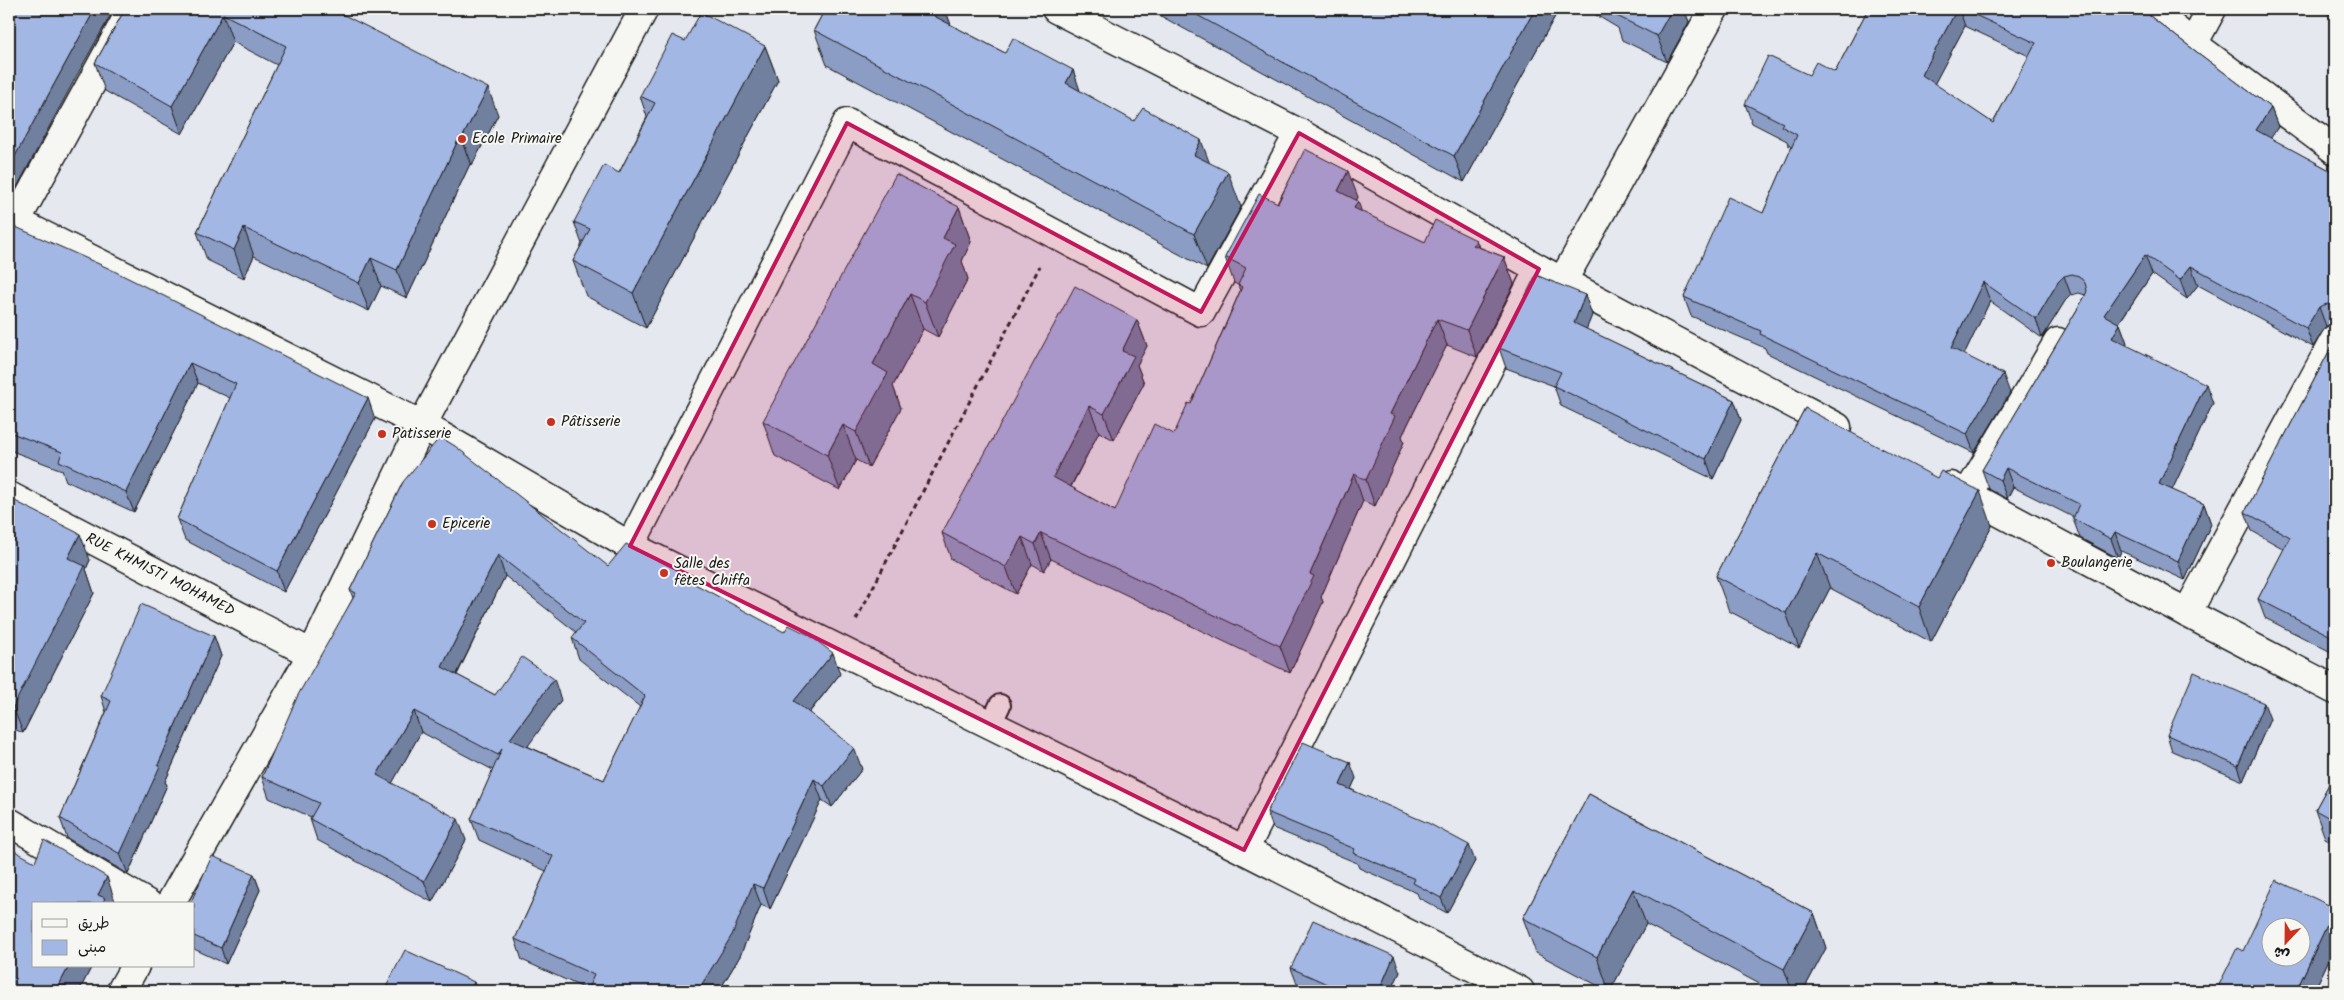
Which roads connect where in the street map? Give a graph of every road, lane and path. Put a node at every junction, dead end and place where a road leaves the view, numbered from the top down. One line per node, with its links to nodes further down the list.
1 (132, 9): 10 (street)
2 (644, 9): 15 (street)
3 (1056, 9): 8 (street)
4 (1714, 9): 12 (street)
5 (2150, 9): 7 (street)
6 (2212, 9): 7 (street)
7 (2193, 44): 9 (street)
8 (1299, 133): 11 (street); 12 (street)
9 (2335, 150)
10 (12, 220): 15 (street)
11 (1056, 234): 20 (street); 22 (path)
12 (1550, 276): 16 (street); 26 (street)
13 (2073, 317): 18 (street)
14 (2335, 338): 21 (street)
15 (422, 425): 20 (street); 23 (street)
16 (1861, 439)
17 (1932, 476): 18 (street)
18 (1967, 495): 21 (street)
19 (9, 496): 23 (street, RUE KHMISTI MOHAMED)
20 (630, 546): 22 (street)
21 (2187, 613): 24 (street)
22 (840, 651): 26 (street)
23 (312, 654): 28 (street)
24 (2335, 690)
25 (9, 822): 27 (street)
26 (1244, 850): 31 (street)
27 (145, 902)
28 (171, 902)
29 (134, 968): 30 (street)
30 (121, 991)
31 (1520, 991)

